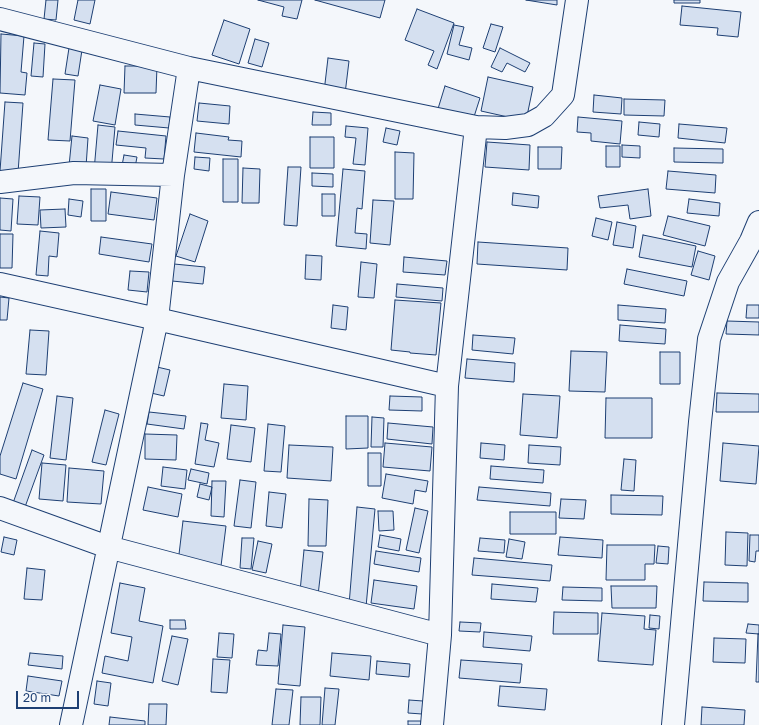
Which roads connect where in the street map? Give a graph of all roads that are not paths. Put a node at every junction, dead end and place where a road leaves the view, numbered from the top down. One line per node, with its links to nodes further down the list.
1 (577, 0): 4 (street)
2 (0, 19): 3 (street)
3 (189, 68): 4 (street); 5 (street)
4 (476, 127): 10 (street)
5 (173, 175): 6 (street); 9 (street)
6 (0, 182)
7 (759, 222): 16 (street)
8 (0, 284): 9 (street)
9 (157, 319): 10 (street); 12 (street)
10 (447, 386): 13 (street)
11 (0, 508): 12 (street)
12 (108, 547): 13 (street); 14 (street)
13 (440, 635): 15 (street)
14 (71, 725)
15 (432, 725)
16 (673, 725)

